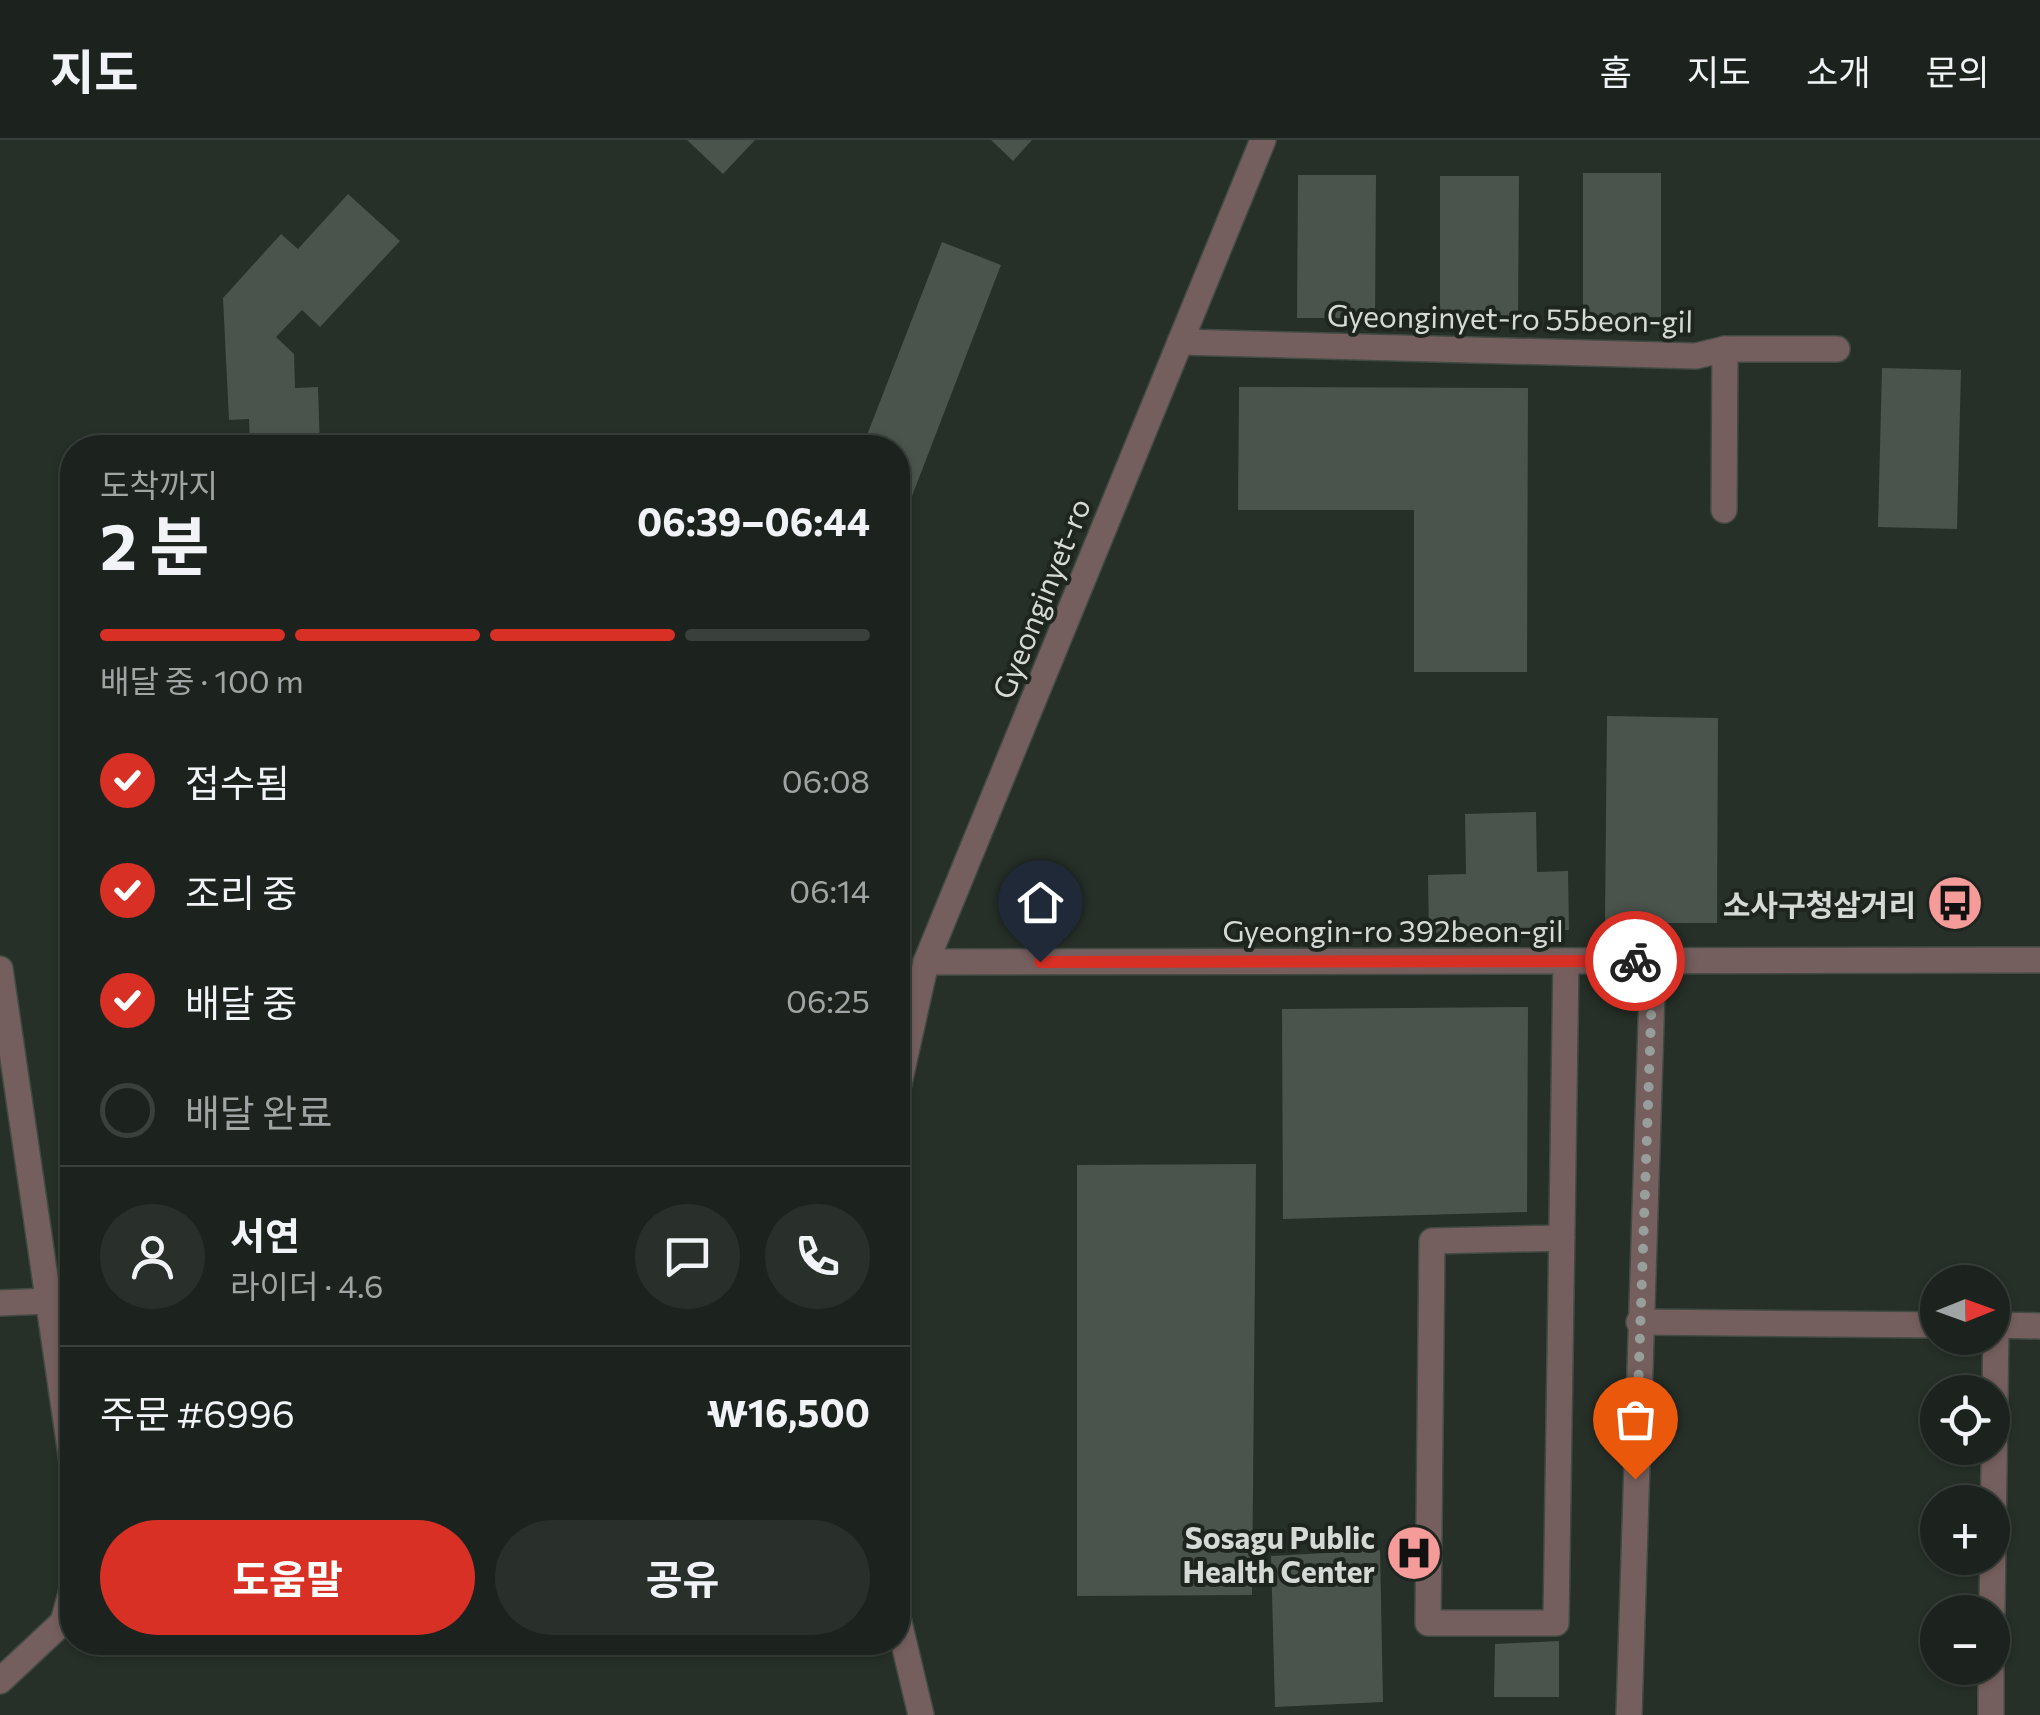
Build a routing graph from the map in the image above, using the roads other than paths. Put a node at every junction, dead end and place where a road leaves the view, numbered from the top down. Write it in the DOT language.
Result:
graph roads {
  1 [pos="1263,140"];
  2 [pos="1180,342"];
  3 [pos="1726,349"];
  4 [pos="1838,349"];
  5 [pos="1724,510"];
  6 [pos="2040,960"];
  7 [pos="1566,961"];
  8 [pos="1653,961"];
  9 [pos="926,962"];
  10 [pos="0,969"];
  11 [pos="910,1034"];
  12 [pos="1562,1238"];
  13 [pos="60,1300"];
  14 [pos="0,1302"];
  15 [pos="1639,1322"];
  16 [pos="1920,1325"];
  17 [pos="2010,1325"];
  18 [pos="2040,1326"];
  19 [pos="1994,1355"];
  20 [pos="1992,1595"];
  21 [pos="60,1626"];
  22 [pos="907,1655"];
  23 [pos="0,1681"];
  24 [pos="1992,1685"];
  25 [pos="921,1715"];
  26 [pos="1629,1715"];
  27 [pos="1991,1715"];
  1 -- 2 [label="street, Gyeonginyet-ro"];
  2 -- 3 [label="street, Gyeonginyet-ro 55beon-gil"];
  2 -- 9 [label="street, Gyeonginyet-ro"];
  3 -- 4 [label="street, Gyeonginyet-ro 55beon-gil"];
  3 -- 5 [label="street"];
  6 -- 8 [label="street, Gyeongin-ro 392beon-gil"];
  7 -- 8 [label="street, Gyeongin-ro 392beon-gil"];
  7 -- 9 [label="street, Gyeongin-ro 392beon-gil"];
  7 -- 12 [label="street"];
  8 -- 15 [label="street"];
  9 -- 11 [label="street, Gyeonginyet-ro"];
  10 -- 13 [label="street"];
  12 -- 12 [label="street"];
  13 -- 14 [label="street"];
  15 -- 16 [label="street"];
  15 -- 26 [label="street"];
  17 -- 18 [label="street"];
  19 -- 20 [label="street"];
  21 -- 23 [label="street"];
  22 -- 25 [label="street"];
  24 -- 27 [label="street"];
}
